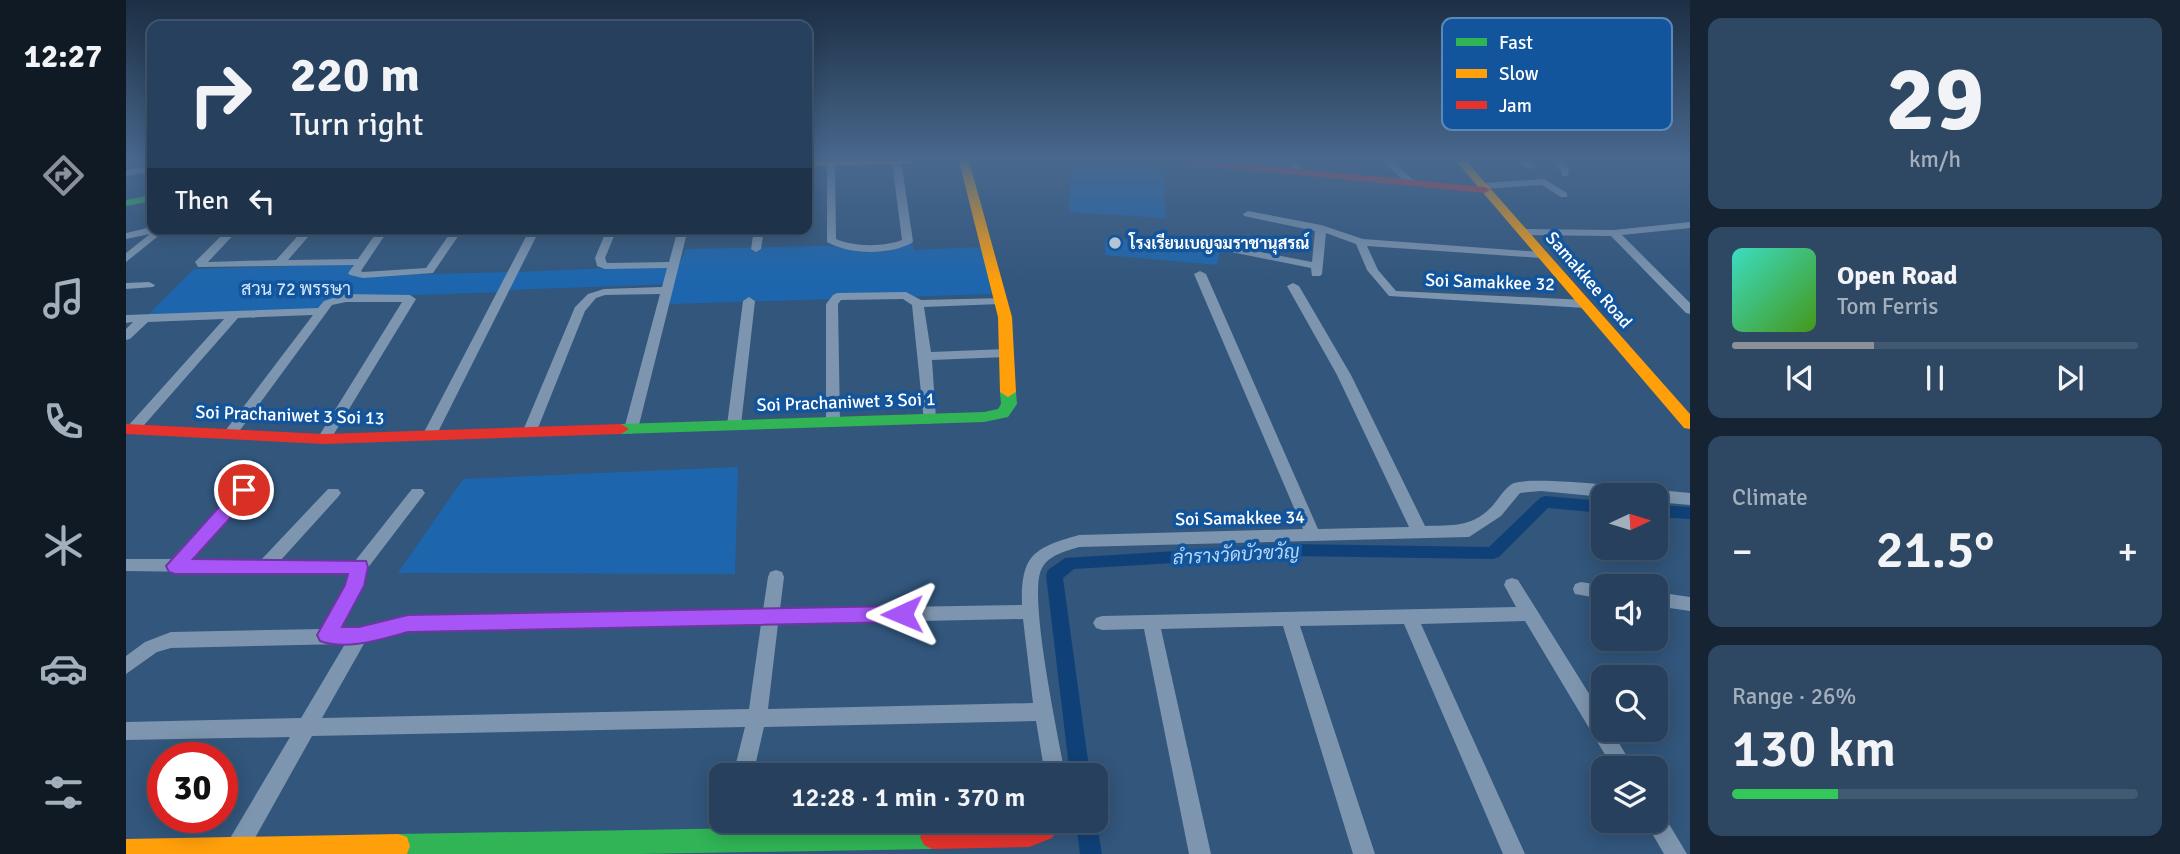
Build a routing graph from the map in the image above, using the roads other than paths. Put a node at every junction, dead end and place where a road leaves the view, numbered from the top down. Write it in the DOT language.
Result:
graph roads {
  1 [pos="831,201"];
  2 [pos="902,201"];
  3 [pos="975,201"];
  4 [pos="1495,201"];
  5 [pos="1248,214"];
  6 [pos="1690,225"];
  7 [pos="1676,226"];
  8 [pos="1321,228"];
  9 [pos="147,231"];
  10 [pos="1522,232"];
  11 [pos="1614,233"];
  12 [pos="155,235"];
  13 [pos="228,235"];
  14 [pos="305,235"];
  15 [pos="379,235"];
  16 [pos="454,235"];
  17 [pos="533,235"];
  18 [pos="610,235"];
  19 [pos="682,235"];
  20 [pos="758,235"];
  21 [pos="126,236"];
  22 [pos="1690,239"];
  23 [pos="1361,242"];
  24 [pos="756,249"];
  25 [pos="1235,250"];
  26 [pos="1541,255"];
  27 [pos="126,260"];
  28 [pos="359,262"];
  29 [pos="279,264"];
  30 [pos="1199,274"];
  31 [pos="671,278"];
  32 [pos="149,285"];
  33 [pos="126,286"];
  34 [pos="1293,286"];
  35 [pos="1000,300"];
  36 [pos="749,301"];
  37 [pos="918,304"];
  38 [pos="1585,304"];
  39 [pos="1690,310"];
  40 [pos="322,311"];
  41 [pos="235,314"];
  42 [pos="126,318"];
  43 [pos="145,318"];
  44 [pos="126,336"];
  45 [pos="1006,353"];
  46 [pos="925,356"];
  47 [pos="929,419"];
  48 [pos="832,422"];
  49 [pos="1690,424"];
  50 [pos="734,425"];
  51 [pos="130,429"];
  52 [pos="631,429"];
  53 [pos="529,433"];
  54 [pos="230,434"];
  55 [pos="429,436"];
  56 [pos="324,439"];
  57 [pos="244,490"];
  58 [pos="1591,490"];
  59 [pos="333,493"];
  60 [pos="416,493"];
  61 [pos="1668,497"];
  62 [pos="1690,499"];
  63 [pos="1420,533"];
  64 [pos="1313,535"];
  65 [pos="126,565"];
  66 [pos="175,566"];
  67 [pos="359,567"];
  68 [pos="264,568"];
  69 [pos="776,577"];
  70 [pos="1512,585"];
  71 [pos="1581,589"];
  72 [pos="1591,590"];
  73 [pos="1668,601"];
  74 [pos="1690,604"];
  75 [pos="1032,612"];
  76 [pos="1530,614"];
  77 [pos="773,616"];
  78 [pos="1409,616"];
  79 [pos="1289,619"];
  80 [pos="1151,622"];
  81 [pos="1102,623"];
  82 [pos="327,635"];
  83 [pos="359,635"];
  84 [pos="126,666"];
  85 [pos="1044,712"];
  86 [pos="757,717"];
  87 [pos="306,727"];
  88 [pos="126,731"];
  89 [pos="1616,756"];
  90 [pos="746,763"];
  91 [pos="1053,763"];
  92 [pos="730,833"];
  93 [pos="1037,833"];
  94 [pos="1663,833"];
  95 [pos="727,842"];
  96 [pos="236,849"];
  97 [pos="126,851"];
  98 [pos="1200,854"];
  99 [pos="1364,854"];
  100 [pos="1514,854"];
  101 [pos="1676,854"];
  1 -- 2 [label="street"];
  3 -- 35 [label="street, Soi Prachaniwet 3 Soi 1"];
  4 -- 10 [label="street, Samakkee Road"];
  5 -- 8 [label="street"];
  6 -- 7 [label="street"];
  7 -- 11 [label="street"];
  7 -- 22 [label="street"];
  8 -- 23 [label="street"];
  8 -- 25 [label="street"];
  9 -- 21 [label="street"];
  10 -- 11 [label="street"];
  10 -- 26 [label="street, Samakkee Road"];
  11 -- 39 [label="street"];
  12 -- 27 [label="street"];
  13 -- 29 [label="street"];
  14 -- 29 [label="street"];
  15 -- 28 [label="street"];
  16 -- 28 [label="street"];
  17 -- 55 [label="street"];
  18 -- 31 [label="street"];
  19 -- 31 [label="street"];
  20 -- 24 [label="street"];
  23 -- 26 [label="street"];
  23 -- 38 [label="street, Soi Samakkee 32"];
  26 -- 38 [label="street, Samakkee Road"];
  28 -- 29 [label="street"];
  30 -- 64 [label="street"];
  31 -- 52 [label="street"];
  31 -- 53 [label="street"];
  32 -- 33 [label="street"];
  34 -- 63 [label="street"];
  35 -- 37 [label="street"];
  35 -- 45 [label="street, Soi Prachaniwet 3 Soi 1"];
  36 -- 50 [label="street"];
  37 -- 46 [label="street"];
  37 -- 48 [label="street"];
  38 -- 49 [label="street, Samakkee Road"];
  40 -- 41 [label="street"];
  40 -- 54 [label="street"];
  40 -- 56 [label="street"];
  41 -- 43 [label="street"];
  41 -- 51 [label="street"];
  42 -- 43 [label="street"];
  43 -- 44 [label="street"];
  45 -- 46 [label="street"];
  45 -- 47 [label="street, Soi Prachaniwet 3 Soi 1"];
  46 -- 47 [label="street"];
  47 -- 48 [label="street, Soi Prachaniwet 3 Soi 1"];
  48 -- 50 [label="street, Soi Prachaniwet 3 Soi 1"];
  50 -- 52 [label="street, Soi Prachaniwet 3 Soi 1"];
  51 -- 54 [label="street, Soi Prachaniwet 3 Soi 13"];
  52 -- 53 [label="street, Soi Prachaniwet 3 Soi 1"];
  53 -- 55 [label="street, Soi Prachaniwet 3 Soi 1"];
  54 -- 56 [label="street, Soi Prachaniwet 3 Soi 13"];
  55 -- 56 [label="street, Soi Prachaniwet 3 Soi 13"];
  57 -- 66 [label="street"];
  58 -- 63 [label="street, Soi Samakkee 34"];
  59 -- 68 [label="street"];
  60 -- 67 [label="street"];
  61 -- 62 [label="street, Soi Samakkee 34"];
  63 -- 64 [label="street, Soi Samakkee 34"];
  64 -- 75 [label="street, Soi Samakkee 34"];
  65 -- 66 [label="street"];
  66 -- 68 [label="street"];
  67 -- 68 [label="street"];
  67 -- 82 [label="street"];
  69 -- 77 [label="street"];
  70 -- 76 [label="street"];
  71 -- 72 [label="street"];
  73 -- 74 [label="street"];
  75 -- 77 [label="street"];
  75 -- 85 [label="street, Soi Samakkee 34"];
  76 -- 78 [label="street"];
  76 -- 89 [label="street"];
  77 -- 83 [label="street"];
  77 -- 86 [label="street"];
  78 -- 79 [label="street"];
  78 -- 100 [label="street"];
  79 -- 80 [label="street"];
  79 -- 99 [label="street"];
  80 -- 81 [label="street"];
  80 -- 98 [label="street"];
  82 -- 83 [label="street"];
  82 -- 84 [label="street"];
  83 -- 87 [label="street"];
  85 -- 86 [label="street"];
  85 -- 91 [label="street, Soi Samakkee 34"];
  86 -- 87 [label="street"];
  86 -- 90 [label="street"];
  87 -- 88 [label="street"];
  87 -- 96 [label="street"];
  92 -- 95 [label="street"];
  93 -- 95 [label="street"];
  94 -- 101 [label="street"];
  95 -- 96 [label="street"];
  96 -- 97 [label="street"];
}
